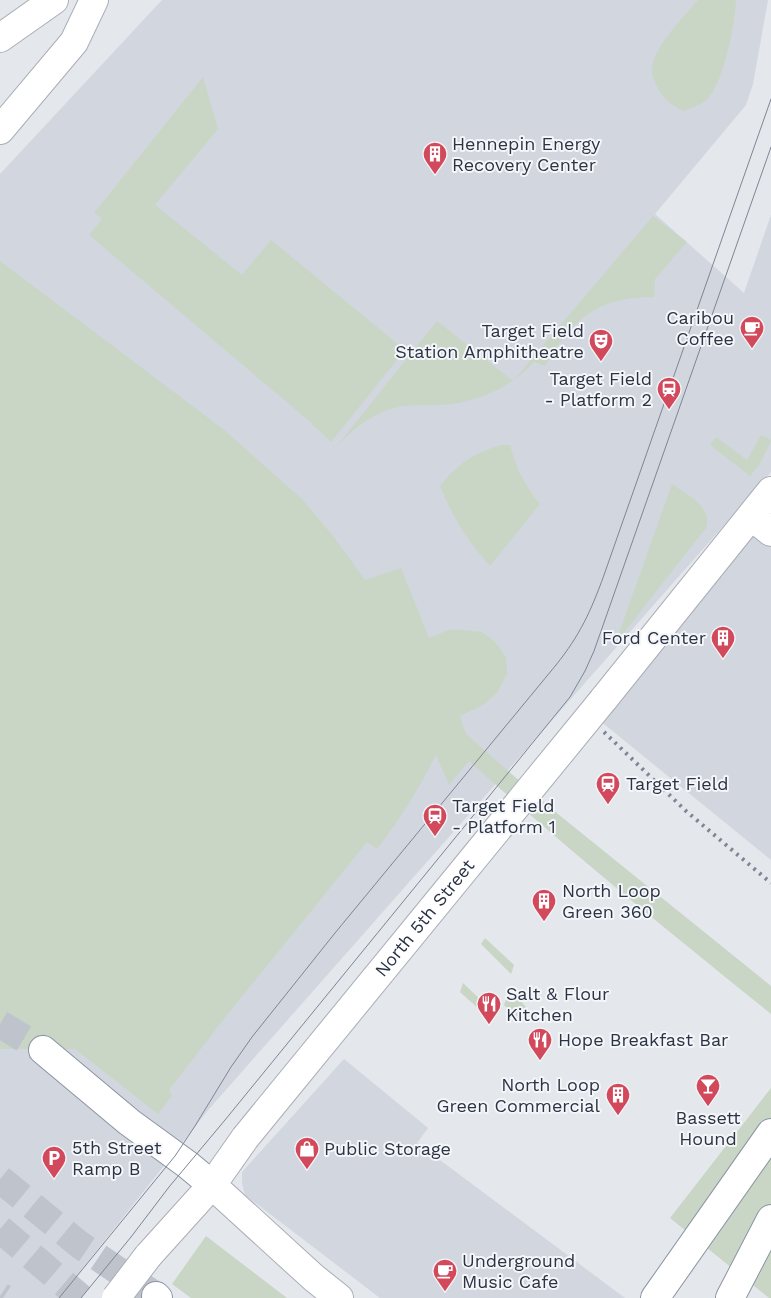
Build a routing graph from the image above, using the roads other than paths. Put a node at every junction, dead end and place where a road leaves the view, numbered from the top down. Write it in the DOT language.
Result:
graph roads {
  1 [pos="54,0"];
  2 [pos="94,0"];
  3 [pos="0,38"];
  4 [pos="0,130"];
  5 [pos="771,491"];
  6 [pos="761,524"];
  7 [pos="43,1050"];
  8 [pos="771,1133"];
  9 [pos="212,1185"];
  10 [pos="771,1219"];
  11 [pos="116,1298"];
  12 [pos="339,1298"];
  13 [pos="655,1298"];
  14 [pos="730,1298"];
  1 -- 3 [label="main road"];
  2 -- 4 [label="main road"];
  5 -- 6 [label="main road, North 5th Street"];
  6 -- 9 [label="main road, North 5th Street, bridge"];
  7 -- 9 [label="main road"];
  8 -- 13 [label="main road"];
  9 -- 11 [label="main road, North 5th Street, bridge"];
  9 -- 12 [label="main road"];
  10 -- 14 [label="main road"];
}
